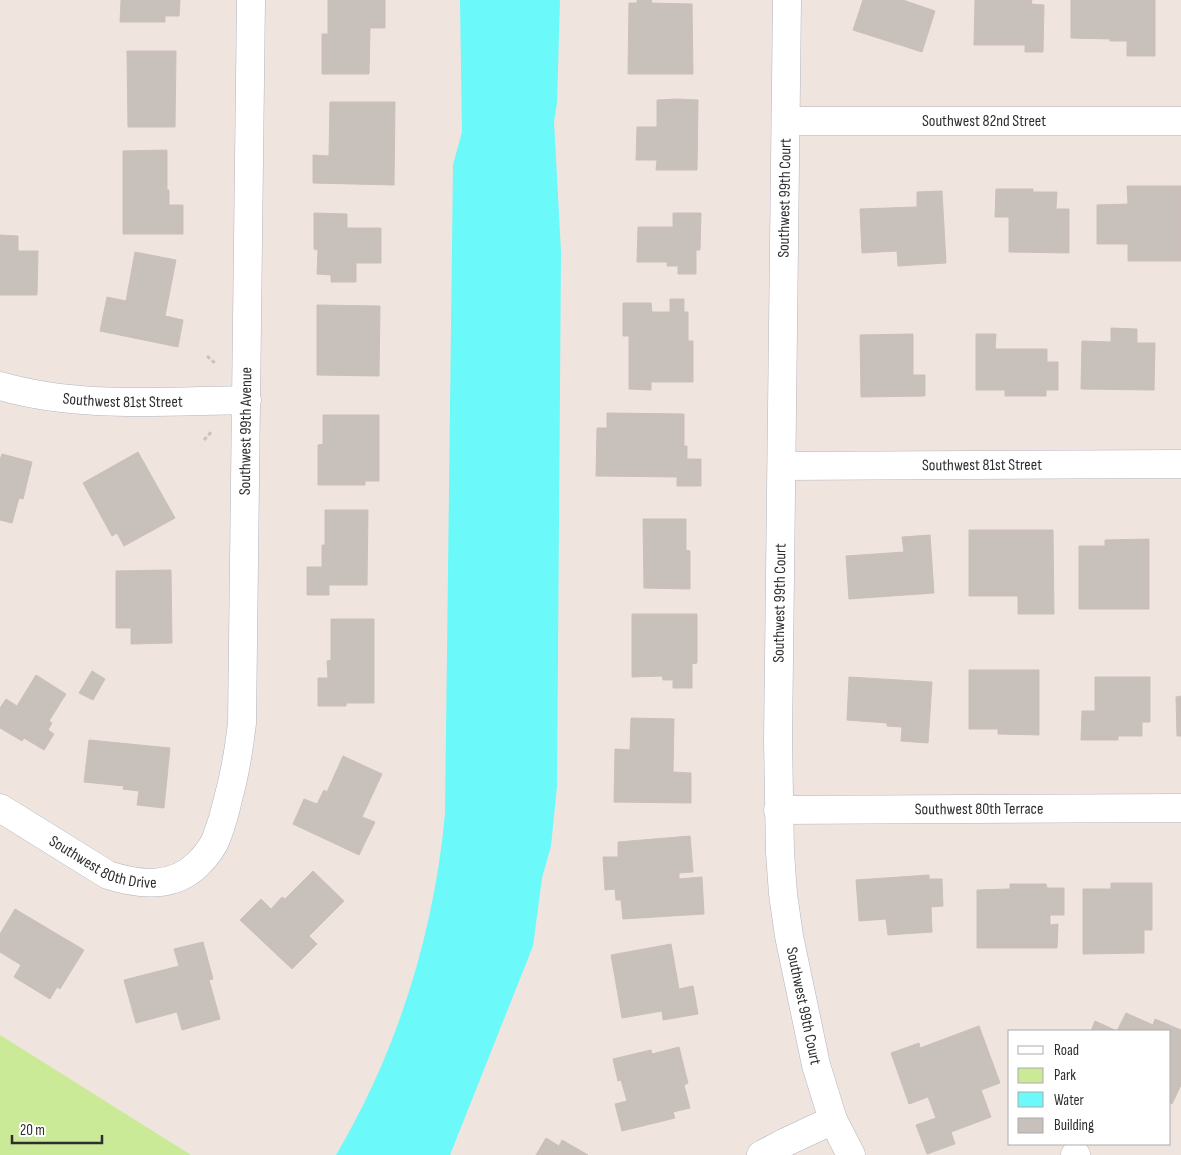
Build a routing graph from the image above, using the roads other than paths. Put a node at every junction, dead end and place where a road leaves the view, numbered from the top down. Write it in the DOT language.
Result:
graph roads {
  1 [pos="251,0"];
  2 [pos="787,0"];
  3 [pos="786,121"];
  4 [pos="1181,121"];
  5 [pos="0,386"];
  6 [pos="247,400"];
  7 [pos="1181,464"];
  8 [pos="782,466"];
  9 [pos="0,808"];
  10 [pos="1181,808"];
  11 [pos="778,810"];
  12 [pos="206,856"];
  13 [pos="833,1120"];
  14 [pos="762,1155"];
  15 [pos="851,1155"];
  1 -- 6 [label="street, Southwest 99th Avenue"];
  2 -- 3 [label="street, Southwest 99th Court"];
  3 -- 4 [label="street, Southwest 82nd Street"];
  3 -- 8 [label="street, Southwest 99th Court"];
  5 -- 6 [label="street, Southwest 81st Street"];
  6 -- 12 [label="street, Southwest 99th Avenue"];
  7 -- 8 [label="street, Southwest 81st Street"];
  8 -- 11 [label="street, Southwest 99th Court"];
  9 -- 12 [label="street, Southwest 80th Drive"];
  10 -- 11 [label="street, Southwest 80th Terrace"];
  11 -- 13 [label="street, Southwest 99th Court"];
  13 -- 14 [label="street"];
  13 -- 15 [label="street, Southwest 99th Court"];
}
